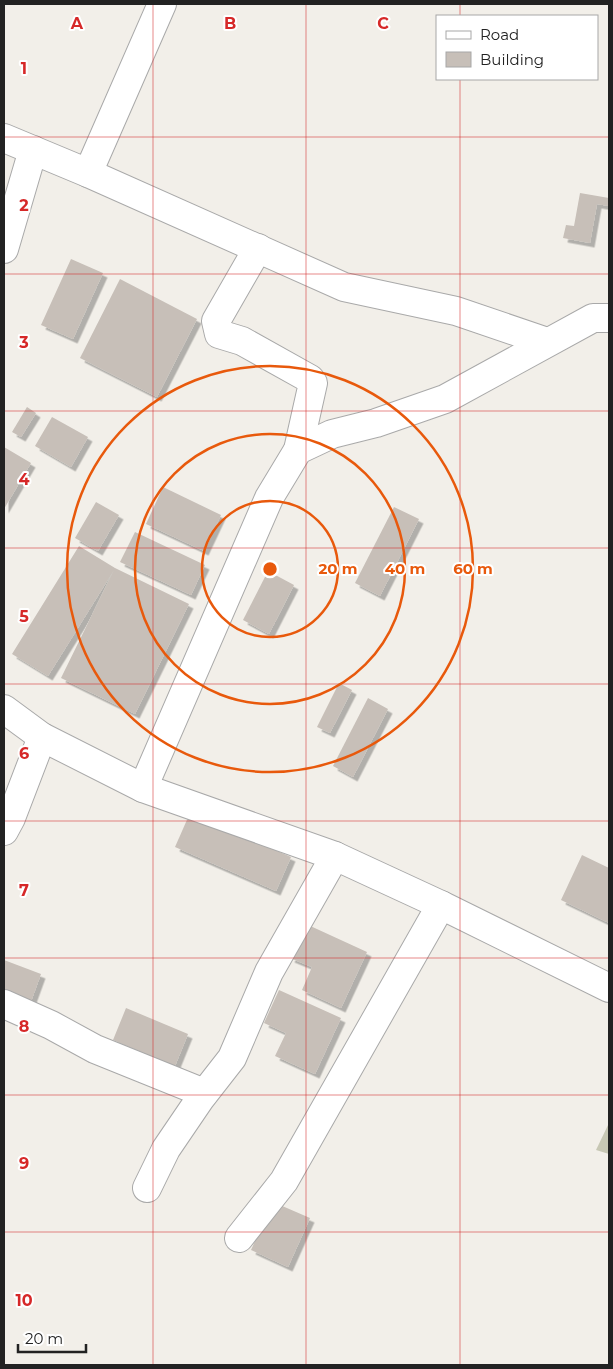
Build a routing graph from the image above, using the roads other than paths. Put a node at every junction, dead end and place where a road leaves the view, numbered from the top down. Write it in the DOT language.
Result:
graph roads {
  1 [pos="162,4"];
  2 [pos="4,138"];
  3 [pos="33,150"];
  4 [pos="88,173"];
  5 [pos="258,248"];
  6 [pos="4,249"];
  7 [pos="609,318"];
  8 [pos="547,342"];
  9 [pos="298,450"];
  10 [pos="4,709"];
  11 [pos="42,736"];
  12 [pos="142,788"];
  13 [pos="4,831"];
  14 [pos="335,856"];
  15 [pos="441,905"];
  16 [pos="609,988"];
  17 [pos="4,1004"];
  18 [pos="204,1093"];
  19 [pos="147,1188"];
  20 [pos="239,1238"];
  1 -- 4 [label="street"];
  2 -- 3 [label="street"];
  3 -- 4 [label="street"];
  3 -- 6 [label="street"];
  4 -- 5 [label="street"];
  5 -- 8 [label="street"];
  5 -- 9 [label="street"];
  7 -- 8 [label="street"];
  8 -- 9 [label="street"];
  9 -- 12 [label="street"];
  10 -- 11 [label="street"];
  11 -- 12 [label="street"];
  11 -- 13 [label="street"];
  12 -- 14 [label="street"];
  14 -- 15 [label="street"];
  14 -- 18 [label="street"];
  15 -- 16 [label="street"];
  15 -- 20 [label="street"];
  17 -- 18 [label="street"];
  18 -- 19 [label="street"];
}
